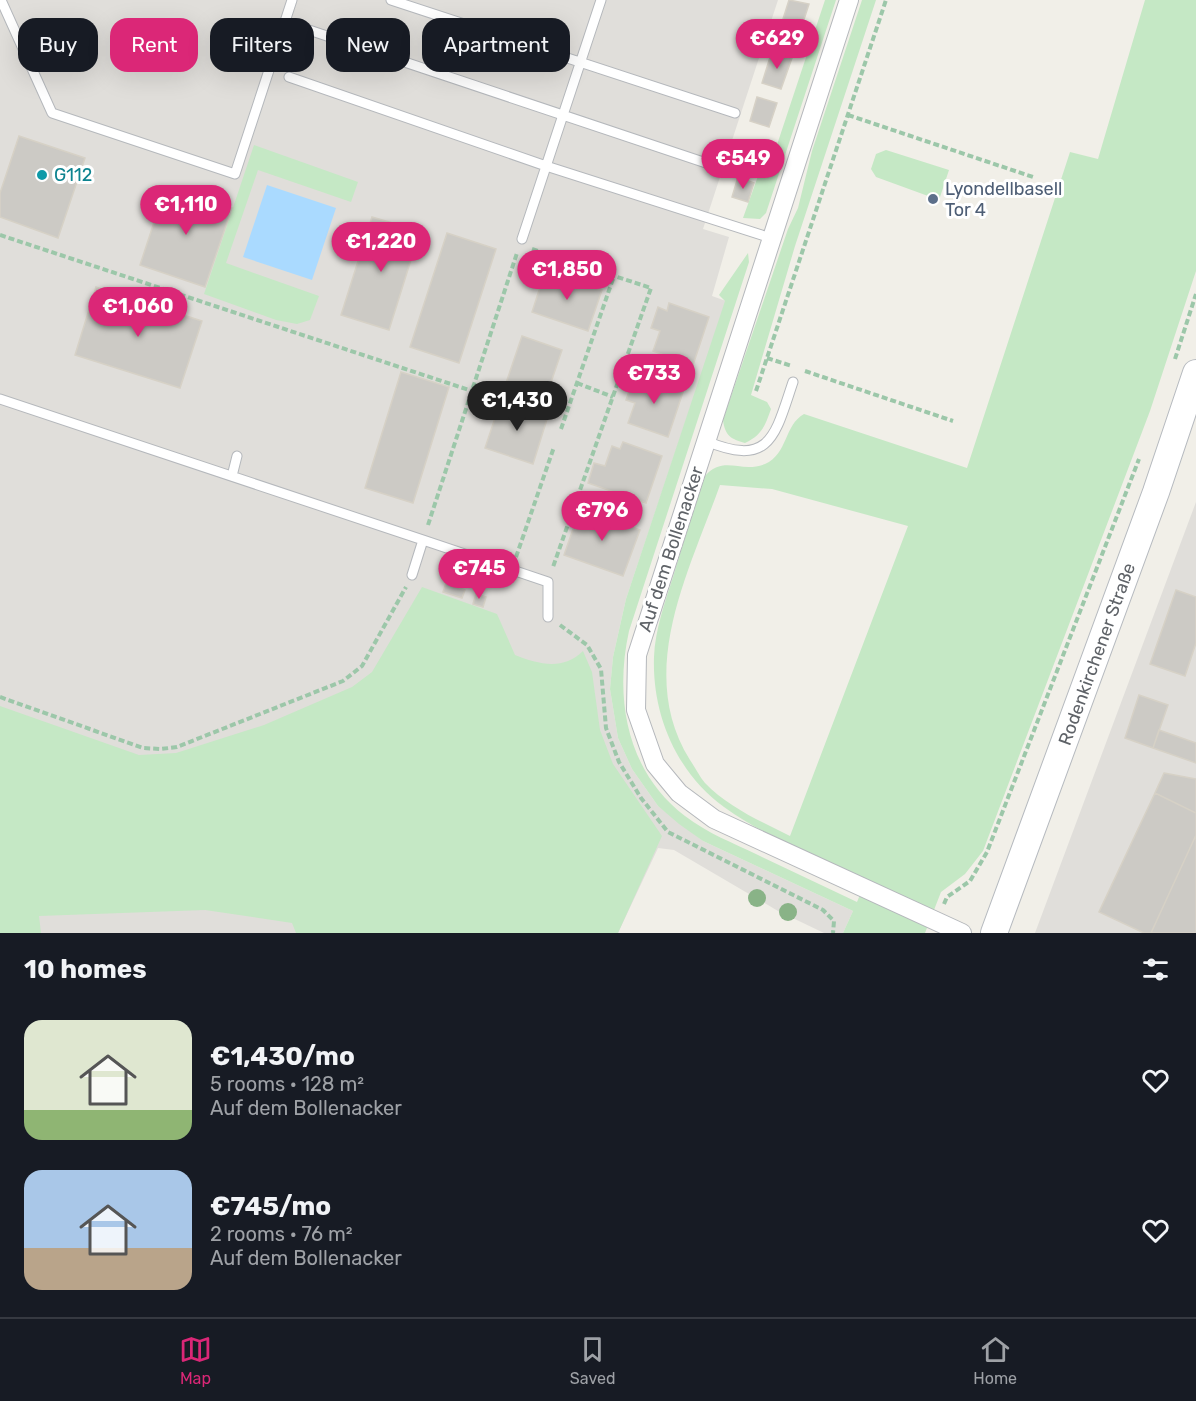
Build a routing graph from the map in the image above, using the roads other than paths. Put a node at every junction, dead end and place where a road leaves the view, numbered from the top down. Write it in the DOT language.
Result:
graph roads {
  1 [pos="1,0"];
  2 [pos="292,0"];
  3 [pos="391,0"];
  4 [pos="601,0"];
  5 [pos="849,0"];
  6 [pos="314,32"];
  7 [pos="580,62"];
  8 [pos="289,77"];
  9 [pos="735,113"];
  10 [pos="563,114"];
  11 [pos="546,166"];
  12 [pos="718,167"];
  13 [pos="771,238"];
  14 [pos="521,242"];
  15 [pos="1184,372"];
  16 [pos="793,382"];
  17 [pos="0,399"];
  18 [pos="706,441"];
  19 [pos="237,456"];
  20 [pos="232,476"];
  21 [pos="423,540"];
  22 [pos="412,574"];
  23 [pos="548,617"];
  24 [pos="1001,930"];
  25 [pos="962,933"];
  1 -- 2 [label="lane"];
  3 -- 7 [label="lane"];
  4 -- 7 [label="lane"];
  5 -- 13 [label="street, Auf dem Bollenacker"];
  6 -- 10 [label="lane"];
  7 -- 9 [label="lane"];
  7 -- 10 [label="lane"];
  8 -- 11 [label="lane"];
  10 -- 11 [label="lane"];
  10 -- 12 [label="lane"];
  11 -- 13 [label="lane"];
  11 -- 14 [label="lane"];
  13 -- 18 [label="street, Auf dem Bollenacker"];
  15 -- 24 [label="main road, Rodenkirchener Straße"];
  16 -- 18 [label="lane"];
  17 -- 20 [label="lane"];
  18 -- 25 [label="street, Auf dem Bollenacker"];
  19 -- 20 [label="lane"];
  20 -- 21 [label="lane"];
  21 -- 22 [label="lane"];
  21 -- 23 [label="lane"];
}
